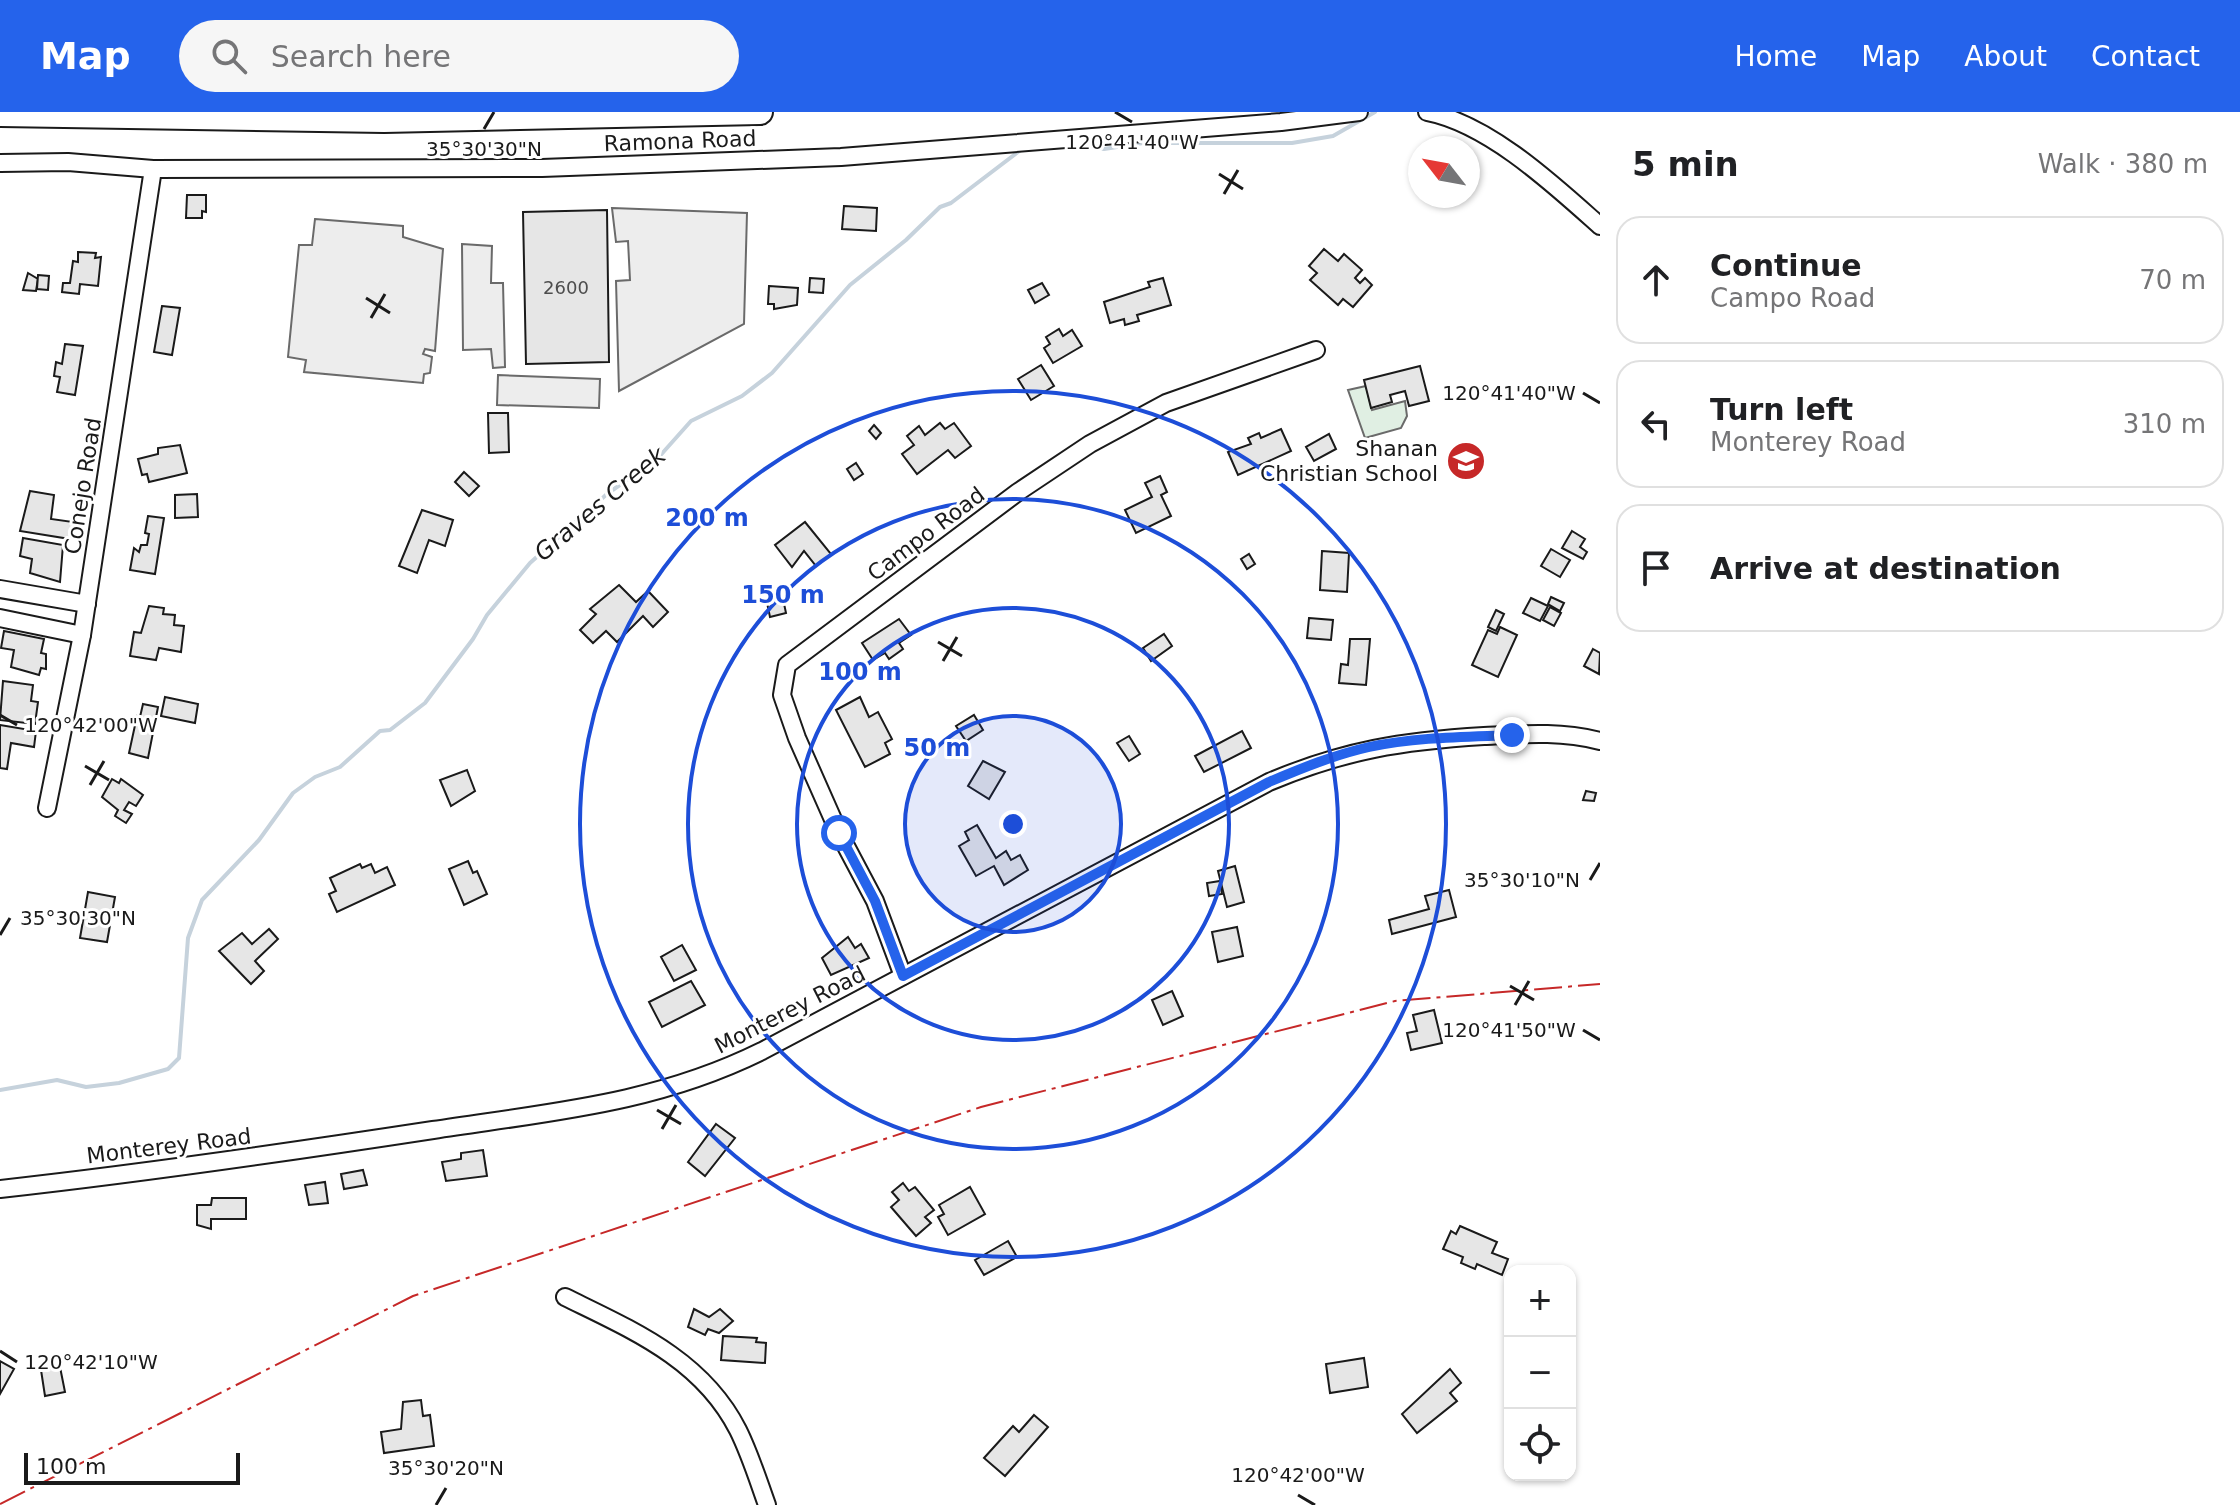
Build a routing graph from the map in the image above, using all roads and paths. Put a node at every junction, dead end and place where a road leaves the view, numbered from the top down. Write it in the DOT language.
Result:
graph roads {
  1 [pos="760,112"];
  2 [pos="1359,112"];
  3 [pos="1427,112"];
  4 [pos="0,114"];
  5 [pos="0,163"];
  6 [pos="153,169"];
  7 [pos="1600,226"];
  8 [pos="1316,350"];
  9 [pos="0,589"];
  10 [pos="87,604"];
  11 [pos="0,618"];
  12 [pos="82,635"];
  13 [pos="1600,741"];
  14 [pos="47,808"];
  15 [pos="903,976"];
  16 [pos="0,1189"];
  17 [pos="565,1297"];
  18 [pos="767,1505"];
  1 -- 4 [label="highway"];
  2 -- 6 [label="street, Ramona Road"];
  3 -- 7 [label="street"];
  5 -- 6 [label="street, Ramona Road"];
  6 -- 10 [label="street, Conejo Road"];
  8 -- 15 [label="street, Campo Road"];
  9 -- 10 [label="street"];
  10 -- 12 [label="street, Conejo Road"];
  11 -- 12 [label="street"];
  12 -- 14 [label="street, Conejo Road"];
  13 -- 15 [label="street, Monterey Road"];
  15 -- 16 [label="street, Monterey Road"];
  17 -- 18 [label="street"];
}
